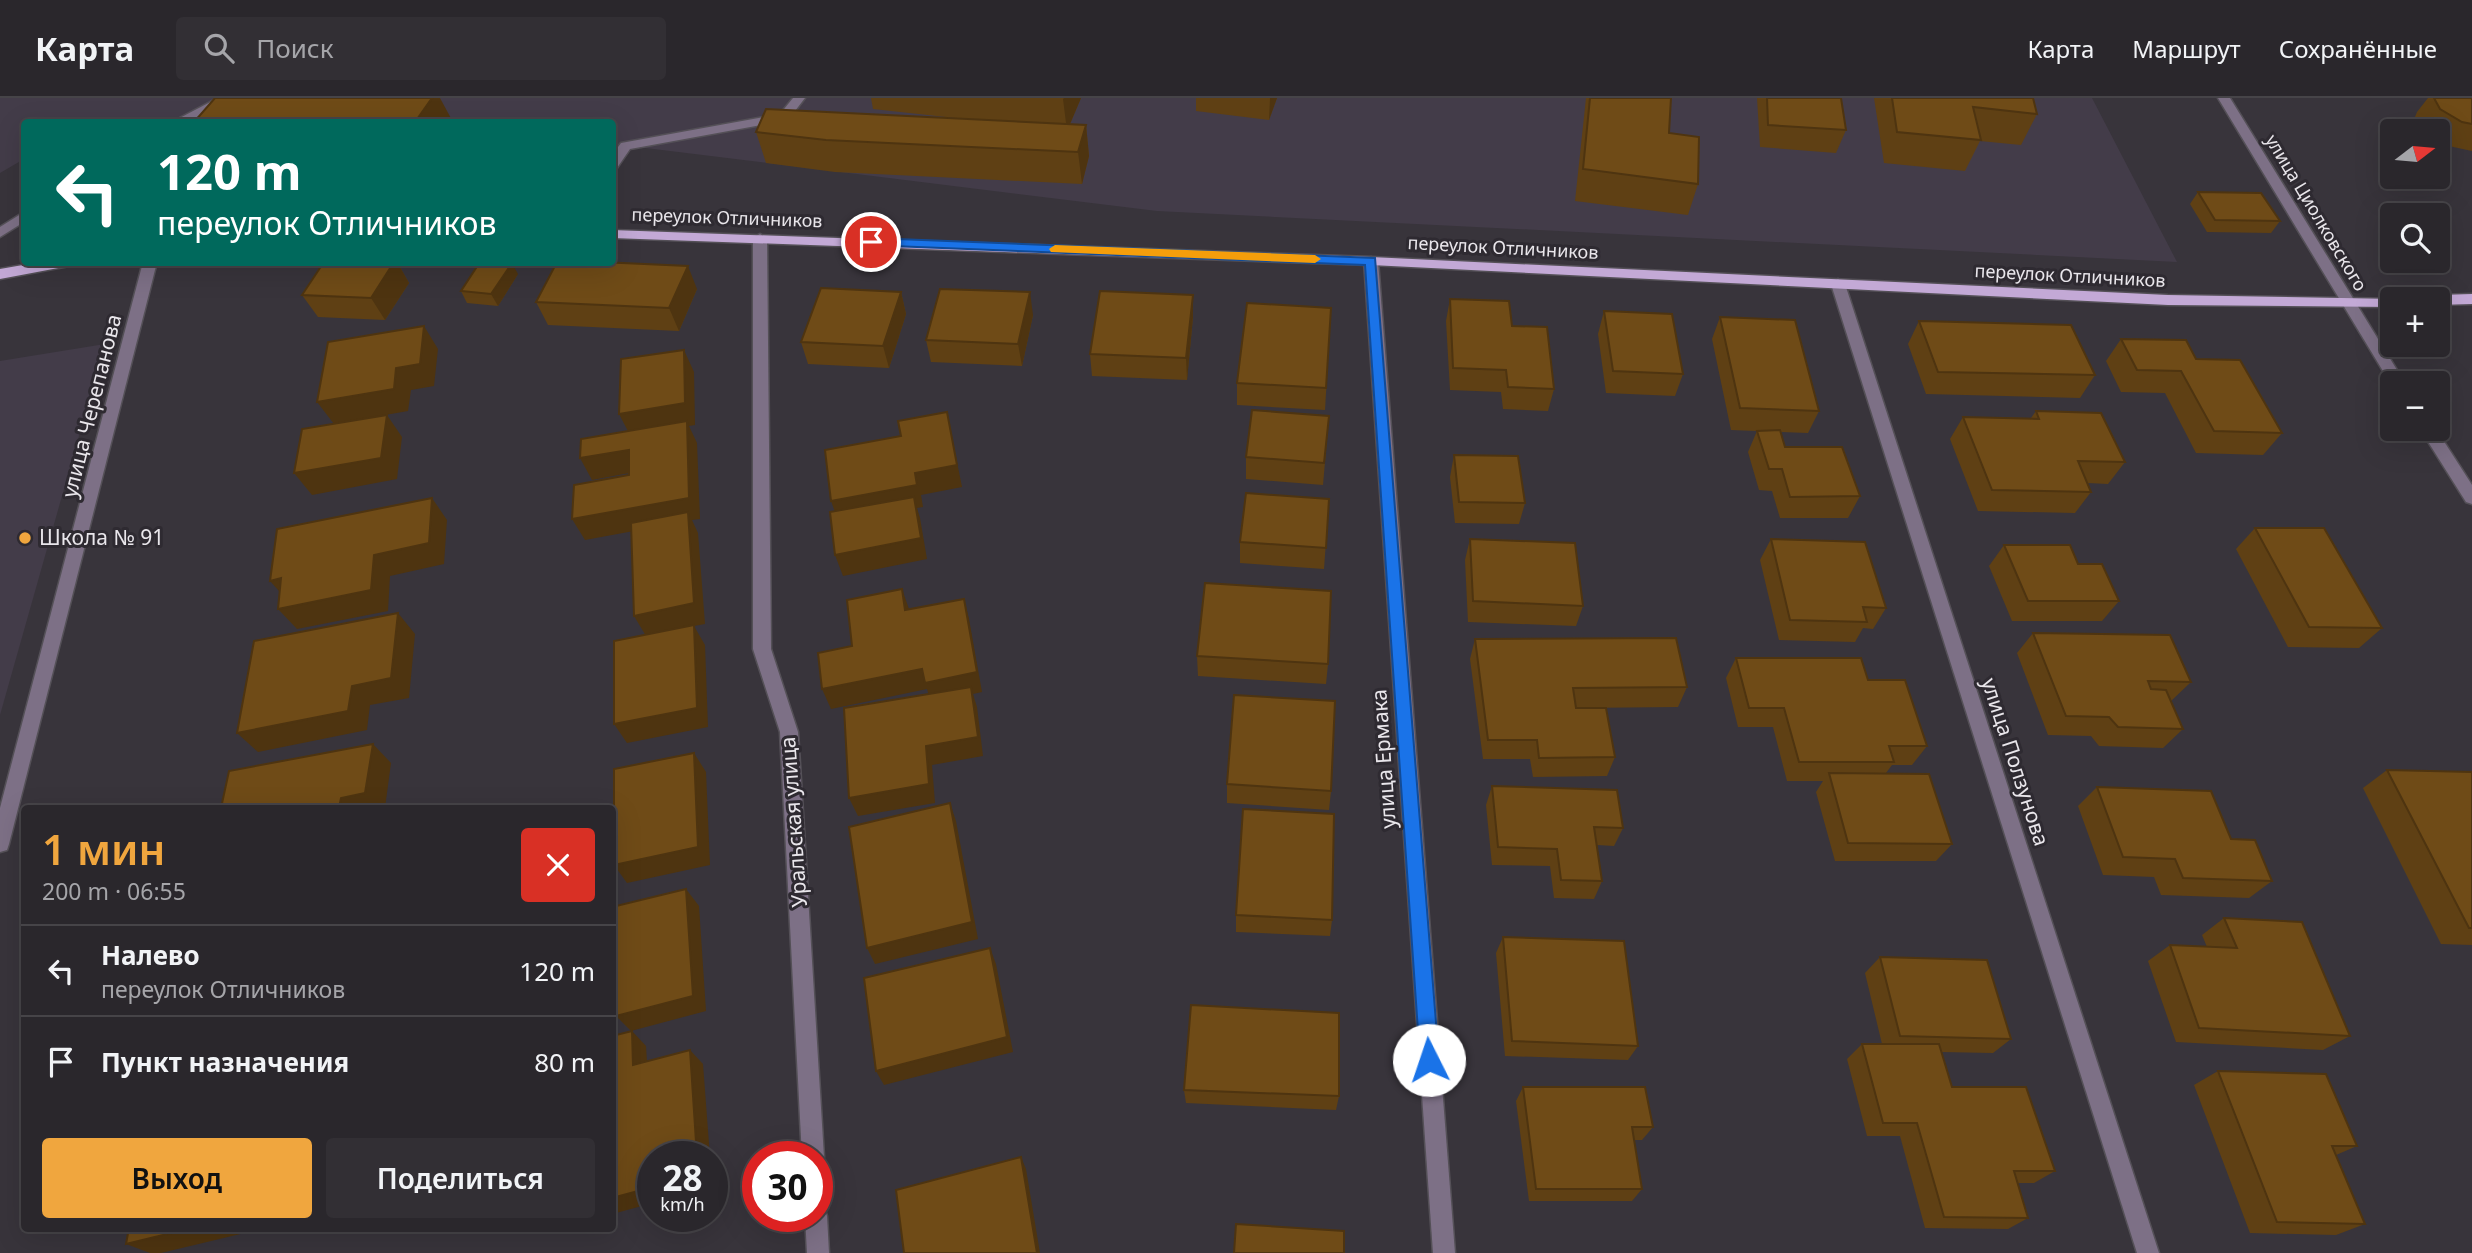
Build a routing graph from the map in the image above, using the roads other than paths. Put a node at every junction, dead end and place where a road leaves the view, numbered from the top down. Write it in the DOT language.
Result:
graph roads {
  1 [pos="228,98"];
  2 [pos="799,98"];
  3 [pos="2224,98"];
  4 [pos="184,119"];
  5 [pos="616,160"];
  6 [pos="21,218"];
  7 [pos="0,233"];
  8 [pos="616,234"];
  9 [pos="760,238"];
  10 [pos="1371,261"];
  11 [pos="46,266"];
  12 [pos="149,266"];
  13 [pos="0,274"];
  14 [pos="1838,284"];
  15 [pos="2472,299"];
  16 [pos="2450,300"];
  17 [pos="2380,302"];
  18 [pos="2347,303"];
  19 [pos="2391,371"];
  20 [pos="2436,441"];
  21 [pos="2472,498"];
  22 [pos="0,844"];
  23 [pos="812,1141"];
  24 [pos="817,1232"];
  25 [pos="818,1253"];
  26 [pos="1444,1253"];
  27 [pos="2148,1253"];
  1 -- 4 [label="street"];
  2 -- 5 [label="street"];
  3 -- 18 [label="street, улица Циолковского"];
  6 -- 7 [label="street"];
  8 -- 9 [label="main road, переулок Отличников"];
  9 -- 10 [label="main road, переулок Отличников"];
  9 -- 23 [label="street, Уральская улица"];
  10 -- 14 [label="main road, переулок Отличников"];
  10 -- 26 [label="street, улица Ермака"];
  11 -- 13 [label="main road"];
  12 -- 22 [label="street, улица Черепанова"];
  14 -- 18 [label="main road, переулок Отличников"];
  14 -- 27 [label="street, улица Ползунова"];
  15 -- 16 [label="main road"];
  17 -- 18 [label="main road, переулок Отличников"];
  18 -- 19 [label="street, улица Циолковского"];
  20 -- 21 [label="street"];
  24 -- 25 [label="street"];
}
